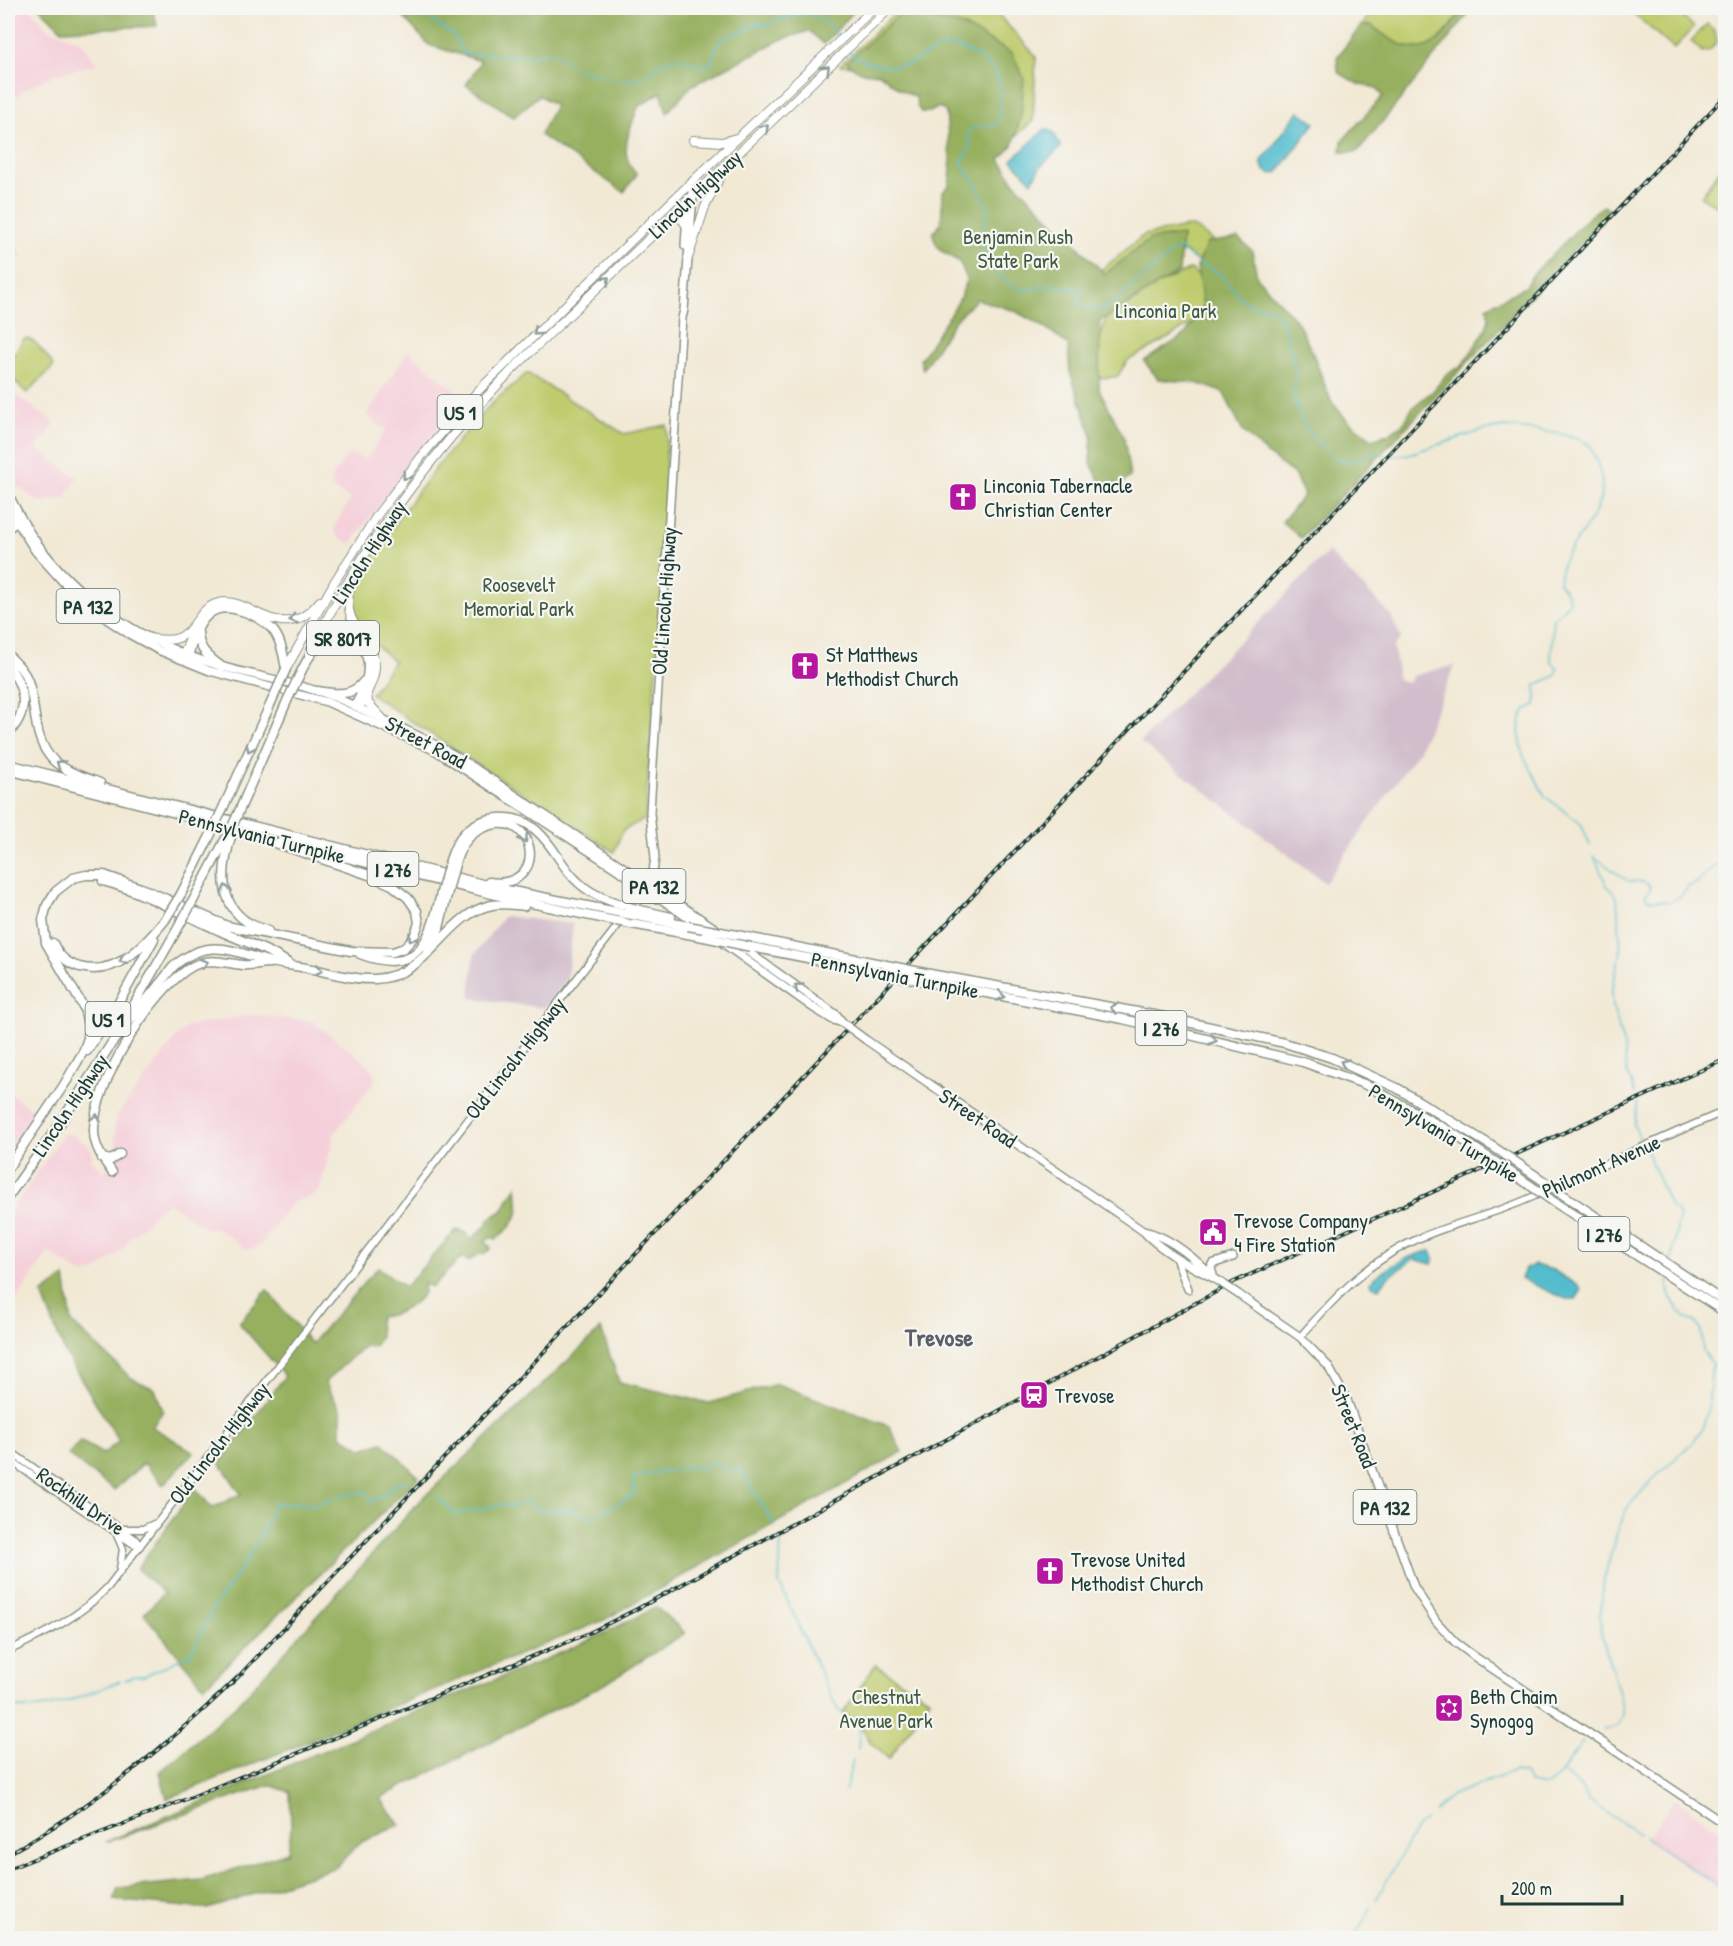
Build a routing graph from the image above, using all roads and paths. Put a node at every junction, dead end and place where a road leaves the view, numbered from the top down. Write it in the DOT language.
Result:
graph roads {
  1 [pos="874,8"];
  2 [pos="890,8"];
  3 [pos="740,135"];
  4 [pos="693,140"];
  5 [pos="727,165"];
  6 [pos="690,183"];
  7 [pos="691,198"];
  8 [pos="670,218"];
  9 [pos="686,225"];
  10 [pos="688,258"];
  11 [pos="682,318"];
  12 [pos="8,493"];
  13 [pos="8,508"];
  14 [pos="14,520"];
  15 [pos="8,528"];
  16 [pos="354,573"];
  17 [pos="335,581"];
  18 [pos="197,626"];
  19 [pos="148,638"];
  20 [pos="8,655"];
  21 [pos="185,657"];
  22 [pos="305,662"];
  23 [pos="8,665"];
  24 [pos="222,667"];
  25 [pos="286,669"];
  26 [pos="368,672"];
  27 [pos="318,691"];
  28 [pos="368,691"];
  29 [pos="356,709"];
  30 [pos="382,718"];
  31 [pos="8,734"];
  32 [pos="8,764"];
  33 [pos="8,770"];
  34 [pos="132,795"];
  35 [pos="229,829"];
  36 [pos="655,859"];
  37 [pos="449,870"];
  38 [pos="631,871"];
  39 [pos="646,885"];
  40 [pos="445,890"];
  41 [pos="666,902"];
  42 [pos="560,910"];
  43 [pos="627,913"];
  44 [pos="165,920"];
  45 [pos="707,933"];
  46 [pos="283,937"];
  47 [pos="351,951"];
  48 [pos="422,960"];
  49 [pos="273,962"];
  50 [pos="292,965"];
  51 [pos="843,1023"];
  52 [pos="111,1044"];
  53 [pos="65,1083"];
  54 [pos="1725,1111"];
  55 [pos="120,1154"];
  56 [pos="102,1158"];
  57 [pos="8,1168"];
  58 [pos="112,1172"];
  59 [pos="8,1197"];
  60 [pos="1143,1231"];
  61 [pos="1172,1254"];
  62 [pos="1233,1257"];
  63 [pos="1656,1261"];
  64 [pos="1217,1280"];
  65 [pos="1686,1282"];
  66 [pos="1188,1289"];
  67 [pos="1725,1303"];
  68 [pos="1725,1313"];
  69 [pos="1300,1337"];
  70 [pos="8,1450"];
  71 [pos="8,1459"];
  72 [pos="159,1521"];
  73 [pos="116,1529"];
  74 [pos="140,1546"];
  75 [pos="119,1572"];
  76 [pos="8,1651"];
  77 [pos="1725,1825"];
  1 -- 3 [label="highway, Lincoln Highway / US 1"];
  5 -- 2 [label="highway, Lincoln Highway / US 1, one-way"];
  3 -- 4 [label="highway"];
  3 -- 6 [label="highway, Lincoln Highway / US 1"];
  5 -- 7 [label="highway, Lincoln Highway / US 1"];
  5 -- 10 [label="highway"];
  6 -- 7 [label="main road, Old Lincoln Highway"];
  6 -- 17 [label="highway, Lincoln Highway / US 1, one-way"];
  7 -- 8 [label="highway, Lincoln Highway / US 1"];
  7 -- 9 [label="main road, Old Lincoln Highway"];
  7 -- 10 [label="main road, Old Lincoln Highway"];
  8 -- 9 [label="highway"];
  16 -- 8 [label="highway, Lincoln Highway / US 1, one-way"];
  9 -- 11 [label="main road, Old Lincoln Highway"];
  10 -- 11 [label="main road, Old Lincoln Highway"];
  11 -- 36 [label="main road, Old Lincoln Highway"];
  12 -- 14 [label="main road, Street Road / PA 132"];
  13 -- 14 [label="main road, Street Road / PA 132"];
  14 -- 15 [label="highway"];
  14 -- 19 [label="main road, Street Road / PA 132"];
  14 -- 21 [label="main road, Street Road / PA 132"];
  16 -- 22 [label="highway, Lincoln Highway / US 1"];
  16 -- 28 [label="highway"];
  17 -- 18 [label="highway, one-way"];
  17 -- 25 [label="highway, Lincoln Highway / US 1"];
  18 -- 19 [label="highway"];
  18 -- 21 [label="highway"];
  18 -- 24 [label="highway"];
  18 -- 25 [label="highway"];
  19 -- 21 [label="main road, Street Road / PA 132"];
  34 -- 20 [label="highway, one-way"];
  21 -- 24 [label="main road, Street Road / PA 132"];
  21 -- 29 [label="main road, Street Road / PA 132"];
  22 -- 26 [label="highway, SR 8017"];
  22 -- 35 [label="highway, Lincoln Highway / US 1, bridge"];
  23 -- 31 [label="highway"];
  24 -- 27 [label="main road, Street Road / PA 132"];
  25 -- 44 [label="highway, Lincoln Highway / US 1, one-way, bridge"];
  26 -- 27 [label="highway, SR 8017"];
  26 -- 29 [label="highway"];
  27 -- 29 [label="main road, Street Road / PA 132"];
  28 -- 29 [label="highway"];
  28 -- 30 [label="highway"];
  29 -- 30 [label="main road, Street Road / PA 132"];
  29 -- 39 [label="main road, Street Road / PA 132"];
  30 -- 38 [label="main road, Street Road / PA 132"];
  32 -- 34 [label="highway, Pennsylvania Turnpike / I 276"];
  33 -- 35 [label="highway, Pennsylvania Turnpike / I 276"];
  34 -- 37 [label="highway, Pennsylvania Turnpike / I 276"];
  35 -- 42 [label="highway, Pennsylvania Turnpike / I 276"];
  46 -- 35 [label="highway, one-way"];
  35 -- 47 [label="highway, one-way"];
  35 -- 52 [label="highway, Lincoln Highway / US 1, bridge"];
  36 -- 38 [label="main road"];
  36 -- 39 [label="main road, Old Lincoln Highway"];
  37 -- 37 [label="highway, one-way"];
  37 -- 40 [label="highway, bridge"];
  37 -- 43 [label="highway, Pennsylvania Turnpike / I 276"];
  37 -- 43 [label="highway"];
  38 -- 39 [label="main road, Street Road / PA 132"];
  39 -- 41 [label="main road, Street Road / PA 132"];
  39 -- 43 [label="main road, Old Lincoln Highway"];
  51 -- 39 [label="main road, Street Road / PA 132, one-way"];
  40 -- 47 [label="highway"];
  40 -- 48 [label="highway"];
  41 -- 43 [label="main road"];
  41 -- 51 [label="main road, Street Road / PA 132"];
  42 -- 43 [label="highway, Pennsylvania Turnpike / I 276"];
  42 -- 48 [label="highway"];
  43 -- 45 [label="highway, Pennsylvania Turnpike / I 276"];
  43 -- 45 [label="highway, bridge"];
  43 -- 72 [label="main road, Old Lincoln Highway"];
  44 -- 50 [label="highway, one-way"];
  44 -- 53 [label="highway, Lincoln Highway / US 1"];
  45 -- 63 [label="highway, Pennsylvania Turnpike / I 276, one-way, bridge"];
  63 -- 45 [label="highway, Pennsylvania Turnpike / I 276, one-way, bridge"];
  46 -- 47 [label="highway"];
  46 -- 53 [label="highway"];
  50 -- 48 [label="highway, one-way"];
  49 -- 50 [label="highway"];
  49 -- 52 [label="highway"];
  56 -- 49 [label="highway, one-way"];
  51 -- 60 [label="main road, Street Road / PA 132, bridge"];
  52 -- 59 [label="highway, Lincoln Highway / US 1"];
  53 -- 57 [label="highway, Lincoln Highway / US 1"];
  54 -- 69 [label="main road, Philmont Avenue"];
  55 -- 56 [label="highway"];
  56 -- 58 [label="highway"];
  60 -- 61 [label="main road, Street Road / PA 132"];
  60 -- 64 [label="main road, Street Road / PA 132"];
  61 -- 64 [label="main road, Street Road / PA 132"];
  61 -- 66 [label="main road"];
  62 -- 64 [label="main road"];
  63 -- 65 [label="highway, Pennsylvania Turnpike / I 276"];
  64 -- 69 [label="main road, Street Road / PA 132, bridge"];
  65 -- 67 [label="highway, Pennsylvania Turnpike / I 276"];
  65 -- 68 [label="highway, Pennsylvania Turnpike / I 276"];
  69 -- 77 [label="main road, Street Road / PA 132"];
  70 -- 73 [label="main road, Rockhill Drive"];
  71 -- 73 [label="main road, Rockhill Drive"];
  72 -- 73 [label="main road"];
  72 -- 74 [label="main road, Old Lincoln Highway"];
  73 -- 74 [label="main road, Rockhill Drive"];
  73 -- 75 [label="main road"];
  74 -- 75 [label="main road, Old Lincoln Highway"];
  75 -- 76 [label="main road, Old Lincoln Highway"];
}
